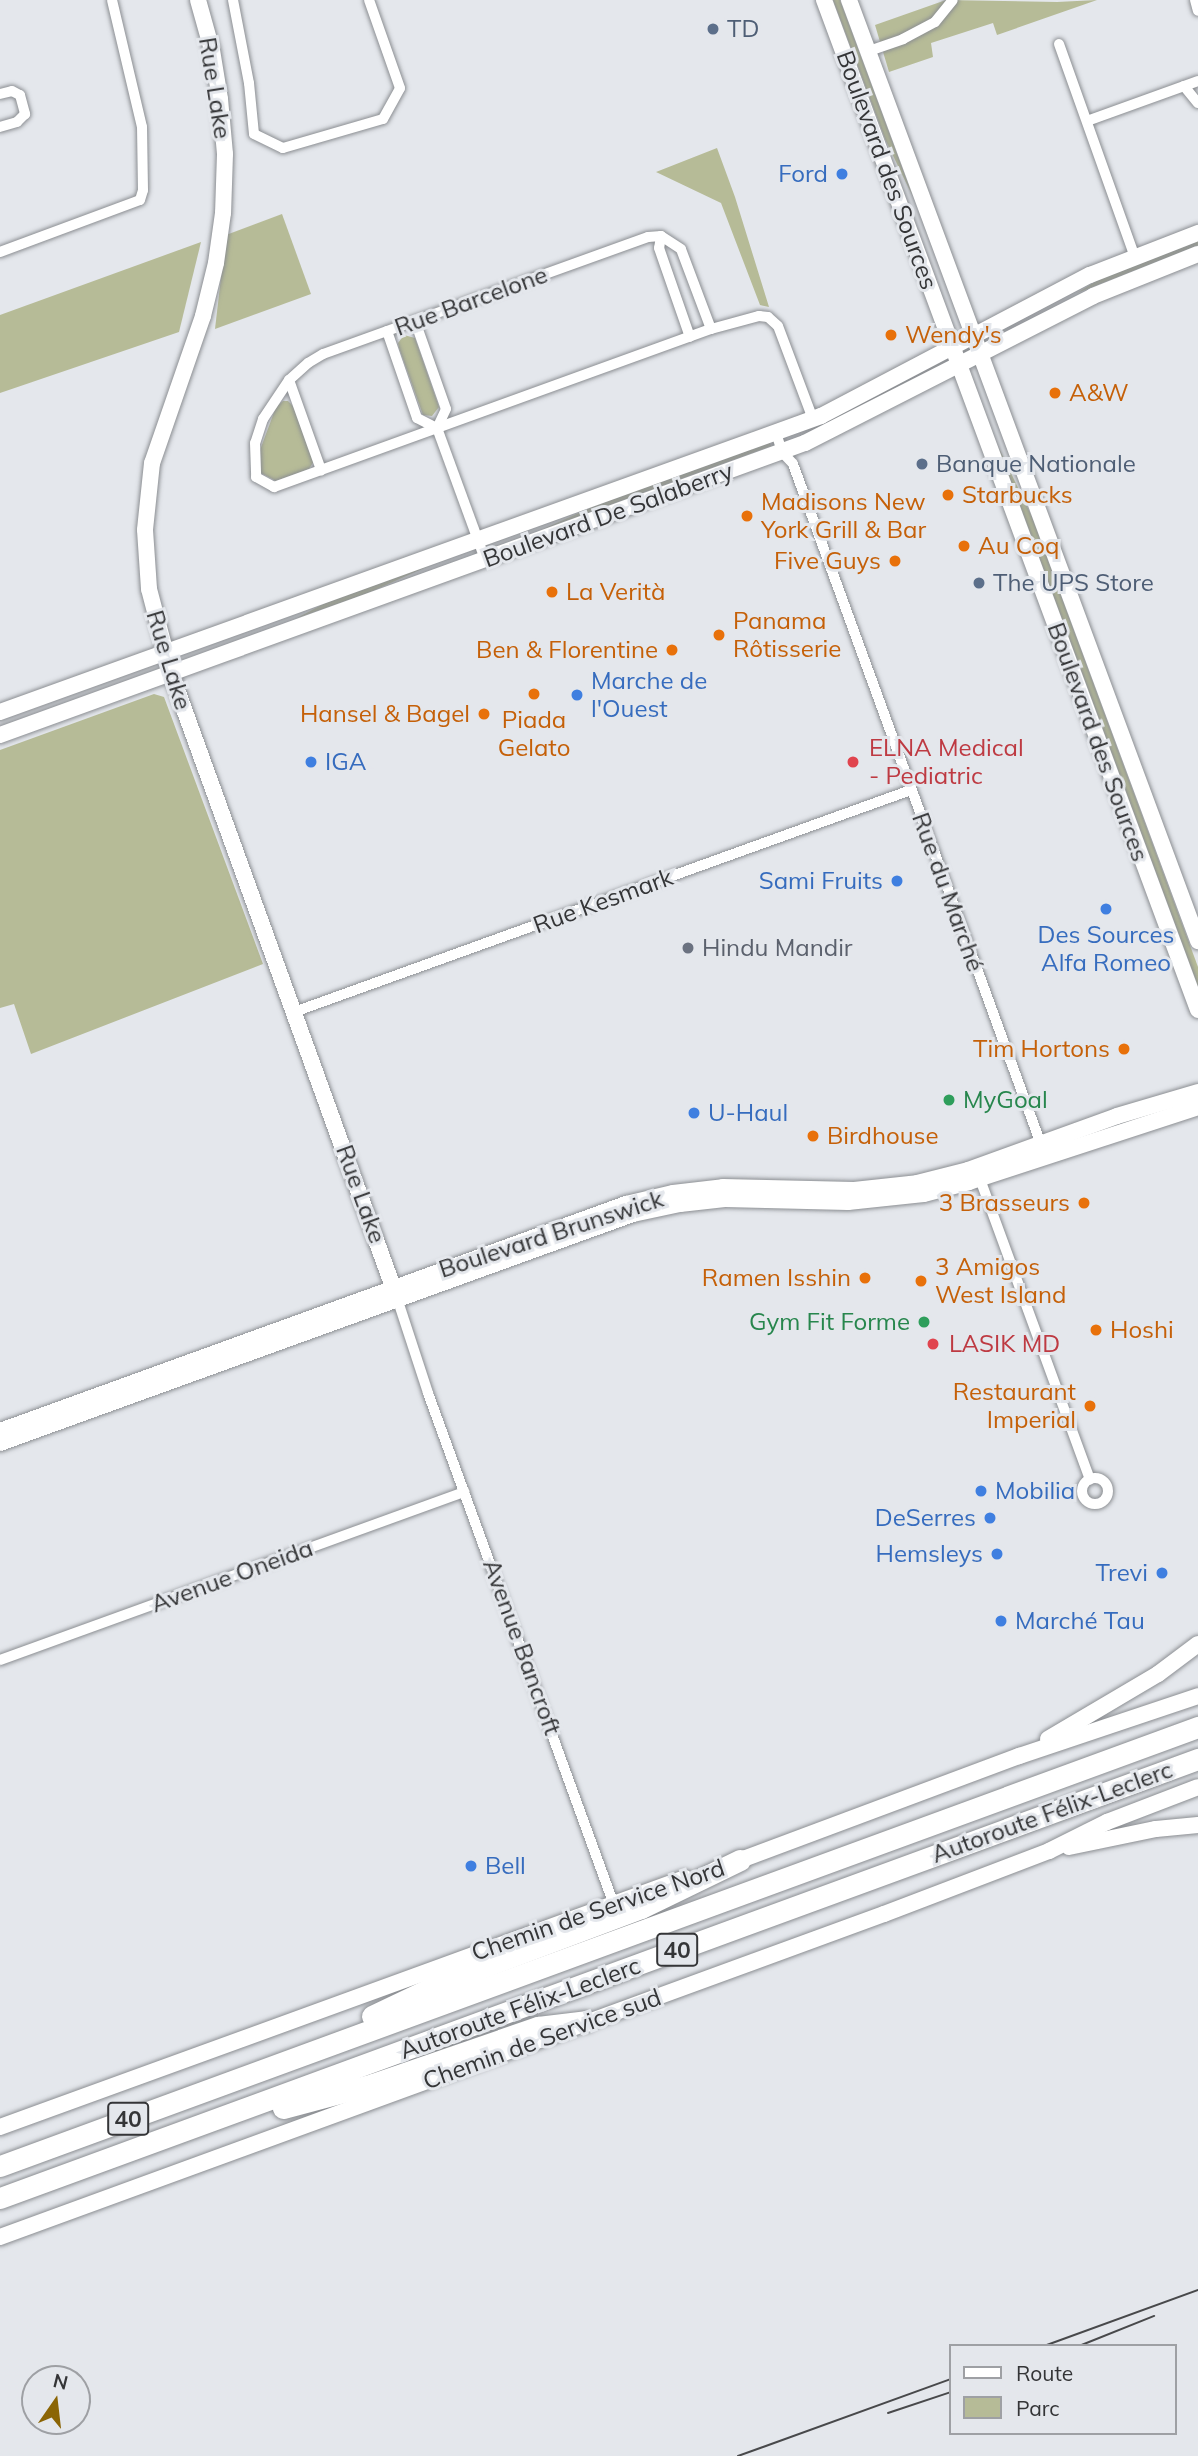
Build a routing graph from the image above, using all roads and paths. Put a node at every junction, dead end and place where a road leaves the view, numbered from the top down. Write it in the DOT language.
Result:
graph roads {
  1 [pos="112,0"];
  2 [pos="198,0"];
  3 [pos="233,0"];
  4 [pos="369,0"];
  5 [pos="824,0"];
  6 [pos="849,0"];
  7 [pos="953,0"];
  8 [pos="1195,0"];
  9 [pos="1198,11"];
  10 [pos="1059,44"];
  11 [pos="869,51"];
  12 [pos="1198,80"];
  13 [pos="1184,86"];
  14 [pos="0,94"];
  15 [pos="1198,103"];
  16 [pos="1087,121"];
  17 [pos="0,127"];
  18 [pos="1198,233"];
  19 [pos="661,236"];
  20 [pos="0,252"];
  21 [pos="1198,254"];
  22 [pos="1135,257"];
  23 [pos="1066,289"];
  24 [pos="1074,305"];
  25 [pos="415,321"];
  26 [pos="711,328"];
  27 [pos="387,331"];
  28 [pos="690,337"];
  29 [pos="975,337"];
  30 [pos="953,347"];
  31 [pos="980,354"];
  32 [pos="959,364"];
  33 [pos="289,380"];
  34 [pos="813,419"];
  35 [pos="437,428"];
  36 [pos="776,433"];
  37 [pos="782,452"];
  38 [pos="321,470"];
  39 [pos="478,541"];
  40 [pos="485,559"];
  41 [pos="164,653"];
  42 [pos="171,673"];
  43 [pos="0,712"];
  44 [pos="0,735"];
  45 [pos="911,790"];
  46 [pos="1198,941"];
  47 [pos="1198,1010"];
  48 [pos="294,1012"];
  49 [pos="1198,1092"];
  50 [pos="1198,1107"];
  51 [pos="1043,1150"];
  52 [pos="980,1179"];
  53 [pos="395,1293"];
  54 [pos="0,1431"];
  55 [pos="0,1443"];
  56 [pos="1090,1479"];
  57 [pos="465,1492"];
  58 [pos="1198,1644"];
  59 [pos="0,1660"];
  60 [pos="1198,1696"];
  61 [pos="1198,1727"];
  62 [pos="1019,1756"];
  63 [pos="1198,1759"];
  64 [pos="1198,1787"];
  65 [pos="1198,1825"];
  66 [pos="1049,1851"];
  67 [pos="740,1860"];
  68 [pos="613,1902"];
  69 [pos="586,2021"];
  70 [pos="260,2070"];
  71 [pos="0,2127"];
  72 [pos="155,2141"];
  73 [pos="0,2166"];
  74 [pos="0,2198"];
  75 [pos="0,2237"];
  1 -- 20 [label="street"];
  2 -- 41 [label="street, Rue Lake"];
  3 -- 4 [label="street"];
  5 -- 30 [label="street, Boulevard des Sources"];
  6 -- 11 [label="street, Boulevard des Sources"];
  7 -- 11 [label="street"];
  8 -- 9 [label="street"];
  10 -- 16 [label="street"];
  11 -- 29 [label="street, Boulevard des Sources"];
  12 -- 13 [label="street"];
  13 -- 15 [label="street"];
  13 -- 16 [label="street"];
  14 -- 17 [label="street"];
  16 -- 22 [label="street"];
  18 -- 22 [label="street, Boulevard De Salaberry"];
  19 -- 25 [label="street, Rue Barcelone"];
  19 -- 26 [label="street"];
  19 -- 28 [label="street"];
  21 -- 24 [label="street, Boulevard De Salaberry"];
  22 -- 23 [label="street, Boulevard De Salaberry"];
  23 -- 24 [label="street"];
  23 -- 29 [label="street, Boulevard De Salaberry"];
  24 -- 31 [label="street, Boulevard De Salaberry"];
  25 -- 27 [label="street, Rue Barcelone"];
  25 -- 35 [label="street"];
  26 -- 28 [label="street, Rue Barcelone"];
  26 -- 34 [label="street, Rue Barcelone"];
  27 -- 33 [label="street, Rue Barcelone"];
  27 -- 35 [label="street"];
  28 -- 35 [label="street, Rue Barcelone"];
  29 -- 30 [label="street, Boulevard De Salaberry"];
  29 -- 31 [label="street, Boulevard des Sources"];
  30 -- 32 [label="street, Boulevard des Sources"];
  30 -- 34 [label="street, Boulevard De Salaberry"];
  31 -- 32 [label="street, Boulevard De Salaberry"];
  31 -- 46 [label="street, Boulevard des Sources"];
  32 -- 37 [label="street, Boulevard De Salaberry"];
  32 -- 47 [label="street, Boulevard des Sources"];
  33 -- 38 [label="street"];
  33 -- 38 [label="street, Rue Barcelone"];
  34 -- 36 [label="street, Boulevard De Salaberry"];
  35 -- 38 [label="street, Rue Barcelone"];
  35 -- 39 [label="street"];
  36 -- 37 [label="street, Rue du Marché"];
  36 -- 39 [label="street, Boulevard De Salaberry"];
  37 -- 40 [label="street, Boulevard De Salaberry"];
  37 -- 45 [label="street, Rue du Marché"];
  39 -- 40 [label="street"];
  39 -- 41 [label="street, Boulevard De Salaberry"];
  40 -- 42 [label="street, Boulevard De Salaberry"];
  41 -- 42 [label="street, Rue Lake"];
  41 -- 43 [label="street, Boulevard De Salaberry"];
  42 -- 44 [label="street, Boulevard De Salaberry"];
  42 -- 48 [label="street, Rue Lake"];
  45 -- 48 [label="street, Rue Kesmark"];
  45 -- 51 [label="street, Rue du Marché"];
  48 -- 53 [label="street, Rue Lake"];
  49 -- 51 [label="street, Boulevard Brunswick"];
  50 -- 51 [label="street, Boulevard Brunswick"];
  51 -- 52 [label="street, Boulevard Brunswick"];
  51 -- 53 [label="street, Boulevard Brunswick"];
  52 -- 53 [label="street, Boulevard Brunswick"];
  52 -- 56 [label="street"];
  53 -- 54 [label="street, Boulevard Brunswick"];
  53 -- 55 [label="street, Boulevard Brunswick"];
  53 -- 57 [label="street, Avenue Bancroft"];
  57 -- 59 [label="street, Avenue Oneida"];
  57 -- 68 [label="street, Avenue Bancroft"];
  58 -- 62 [label="street"];
  60 -- 62 [label="street, Chemin de Service Nord"];
  61 -- 70 [label="highway, Autoroute Félix-Leclerc / 40"];
  62 -- 67 [label="street, Chemin de Service Nord"];
  63 -- 72 [label="highway, Autoroute Félix-Leclerc / 40"];
  64 -- 66 [label="street, Chemin de Service sud"];
  65 -- 66 [label="street"];
  66 -- 69 [label="street, Chemin de Service sud"];
  67 -- 68 [label="street, Chemin de Service Nord"];
  67 -- 70 [label="highway"];
  68 -- 71 [label="street, Chemin de Service Nord"];
  69 -- 72 [label="highway"];
  69 -- 75 [label="street, Chemin de Service sud"];
  70 -- 73 [label="highway, Autoroute Félix-Leclerc / 40"];
  72 -- 74 [label="highway, Autoroute Félix-Leclerc / 40"];
}
